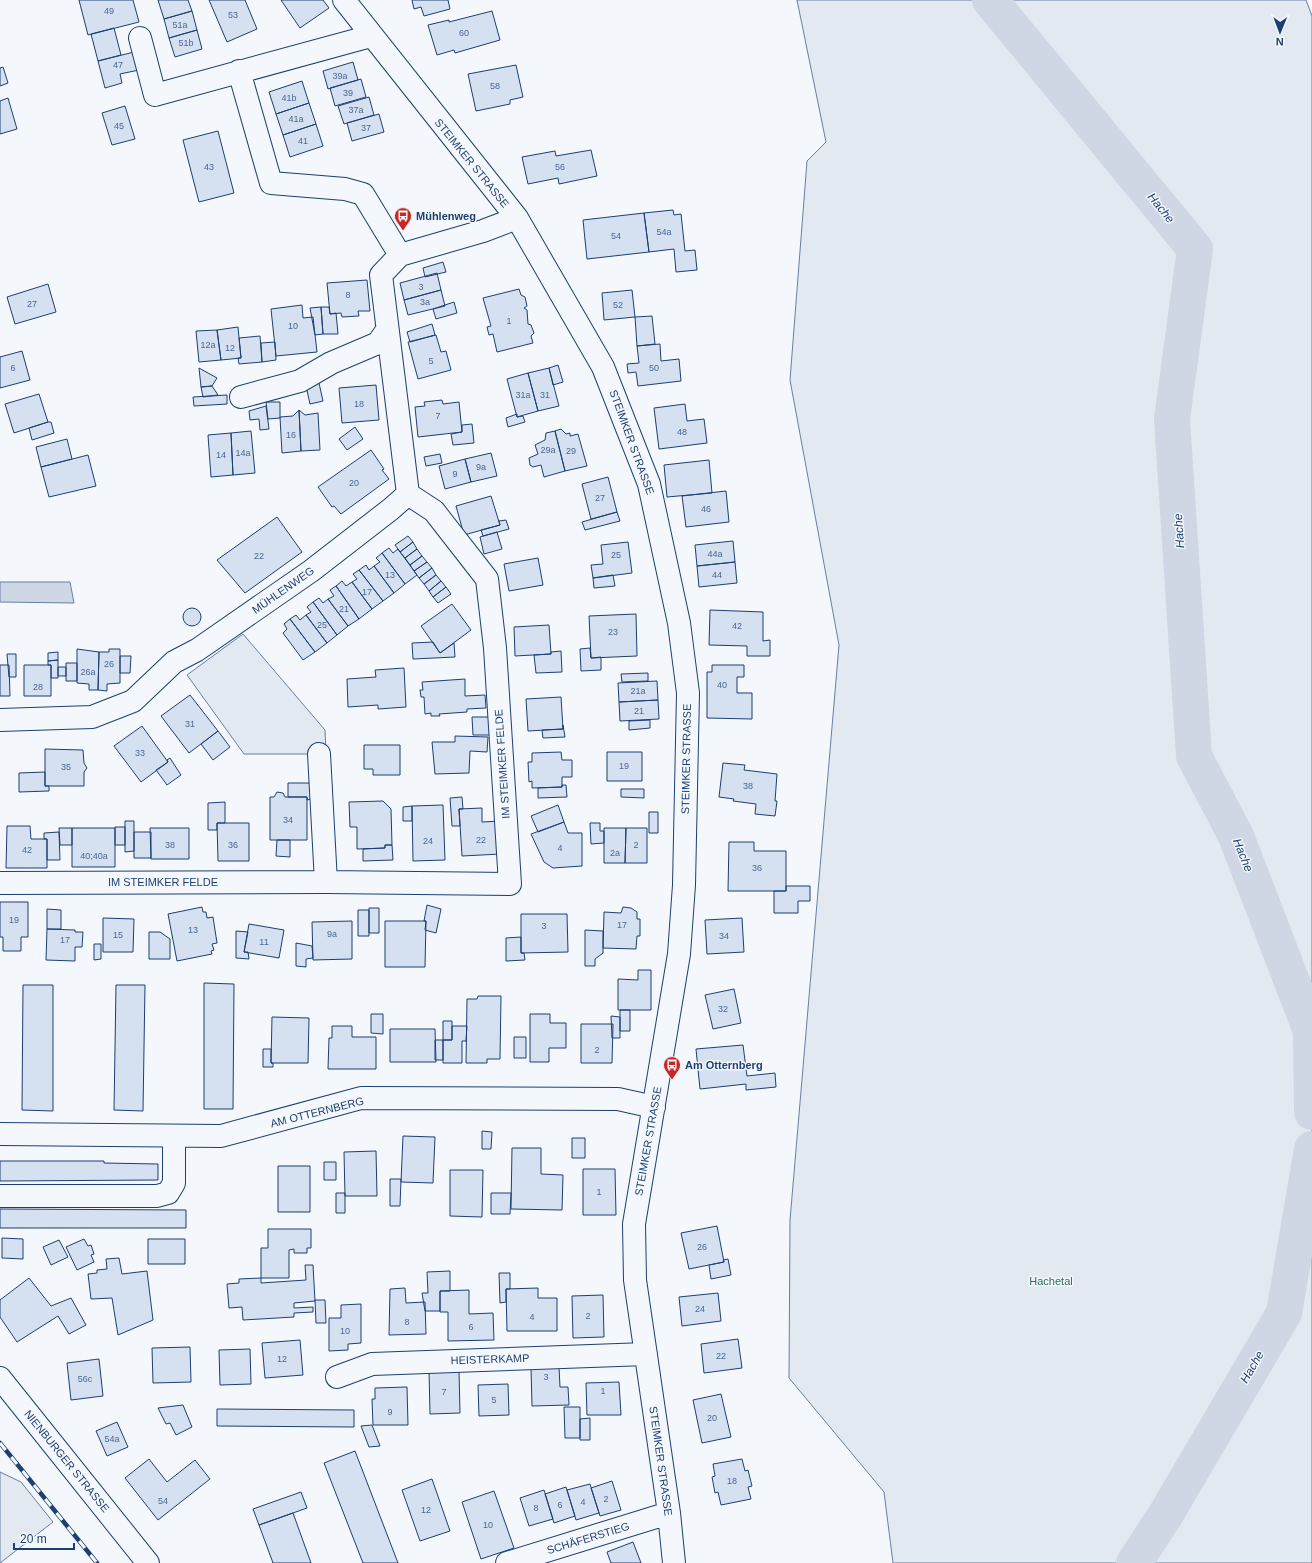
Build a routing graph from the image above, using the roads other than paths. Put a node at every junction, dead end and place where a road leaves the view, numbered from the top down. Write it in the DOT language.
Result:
graph roads {
  1 [pos="344,0"];
  2 [pos="371,36"];
  3 [pos="140,38"];
  4 [pos="239,71"];
  5 [pos="517,218"];
  6 [pos="400,255"];
  7 [pos="387,330"];
  8 [pos="241,397"];
  9 [pos="408,494"];
  10 [pos="0,720"];
  11 [pos="319,754"];
  12 [pos="326,882"];
  13 [pos="0,883"];
  14 [pos="654,1107"];
  15 [pos="0,1134"];
  16 [pos="174,1136"];
  17 [pos="0,1196"];
  18 [pos="646,1354"];
  19 [pos="337,1376"];
  20 [pos="0,1378"];
  21 [pos="669,1513"];
  22 [pos="148,1563"];
  23 [pos="507,1563"];
  24 [pos="674,1563"];
  1 -- 2 [label="street, STEIMKER STRASSE"];
  2 -- 4 [label="street"];
  2 -- 5 [label="street, STEIMKER STRASSE"];
  3 -- 4 [label="street"];
  4 -- 6 [label="street"];
  5 -- 6 [label="street"];
  5 -- 14 [label="street, STEIMKER STRASSE"];
  6 -- 7 [label="street"];
  7 -- 8 [label="street"];
  7 -- 9 [label="street"];
  9 -- 10 [label="street, MÜHLENWEG"];
  9 -- 12 [label="street, IM STEIMKER FELDE"];
  11 -- 12 [label="street"];
  12 -- 13 [label="street, IM STEIMKER FELDE"];
  14 -- 16 [label="street, AM OTTERNBERG"];
  14 -- 18 [label="street, STEIMKER STRASSE"];
  15 -- 16 [label="street, AM OTTERNBERG"];
  16 -- 17 [label="street"];
  18 -- 19 [label="street, HEISTERKAMP"];
  18 -- 21 [label="street, STEIMKER STRASSE"];
  20 -- 22 [label="street, NIENBURGER STRASSE"];
  21 -- 23 [label="street, SCHÄFERSTIEG"];
  21 -- 24 [label="street, STEIMKER STRASSE"];
}
